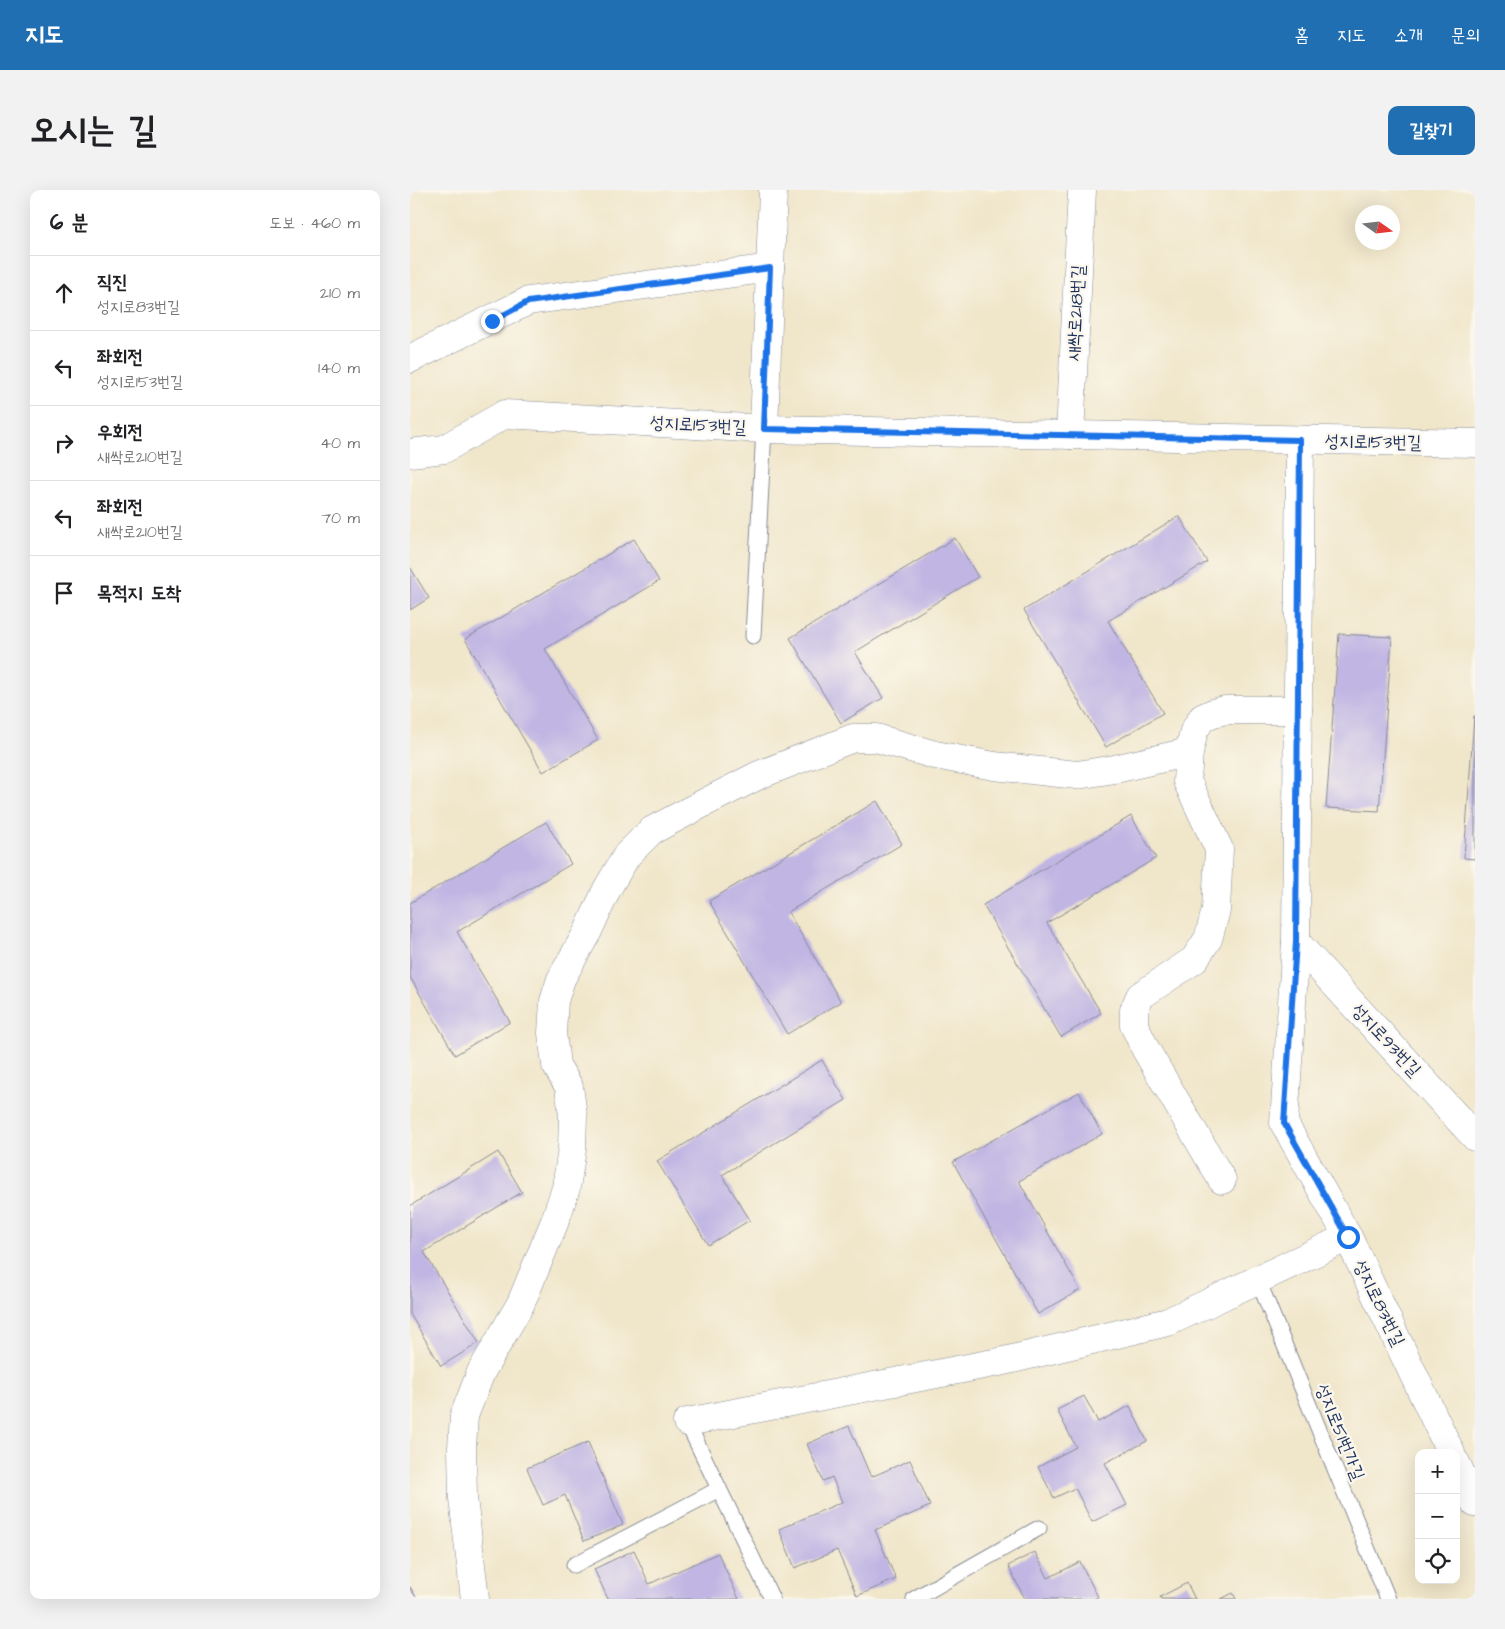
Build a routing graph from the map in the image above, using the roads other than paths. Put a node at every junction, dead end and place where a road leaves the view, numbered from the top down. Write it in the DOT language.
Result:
graph roads {
  1 [pos="773,190"];
  2 [pos="1082,190"];
  3 [pos="770,268"];
  4 [pos="410,359"];
  5 [pos="764,429"];
  6 [pos="1070,435"];
  7 [pos="1300,440"];
  8 [pos="1475,443"];
  9 [pos="410,453"];
  10 [pos="753,636"];
  11 [pos="1298,710"];
  12 [pos="1189,752"];
  13 [pos="1296,942"];
  14 [pos="1475,1137"];
  15 [pos="1222,1180"];
  16 [pos="1348,1237"];
  17 [pos="1258,1280"];
  18 [pos="687,1422"];
  19 [pos="1449,1449"];
  20 [pos="1460,1471"];
  21 [pos="719,1489"];
  22 [pos="1475,1503"];
  23 [pos="1039,1528"];
  24 [pos="574,1565"];
  25 [pos="476,1599"];
  26 [pos="772,1599"];
  27 [pos="914,1599"];
  28 [pos="1388,1599"];
  1 -- 3 [label="street"];
  2 -- 6 [label="street, 새싹로218번길"];
  3 -- 4 [label="street"];
  3 -- 5 [label="street"];
  5 -- 6 [label="street, 성지로153번길"];
  5 -- 9 [label="street, 성지로153번길"];
  5 -- 10 [label="lane"];
  6 -- 7 [label="street, 성지로153번길"];
  7 -- 8 [label="street, 성지로153번길"];
  7 -- 11 [label="street, 성지로83번길"];
  11 -- 12 [label="street"];
  11 -- 13 [label="street, 성지로83번길"];
  12 -- 15 [label="street"];
  12 -- 25 [label="street"];
  13 -- 14 [label="street, 성지로93번길"];
  13 -- 16 [label="street, 성지로83번길"];
  16 -- 17 [label="street"];
  16 -- 19 [label="street, 성지로83번길"];
  17 -- 18 [label="street"];
  17 -- 28 [label="lane, 성지로51번가길"];
  18 -- 21 [label="lane"];
  20 -- 22 [label="street"];
  21 -- 24 [label="lane"];
  21 -- 26 [label="lane"];
  23 -- 27 [label="lane"];
}
